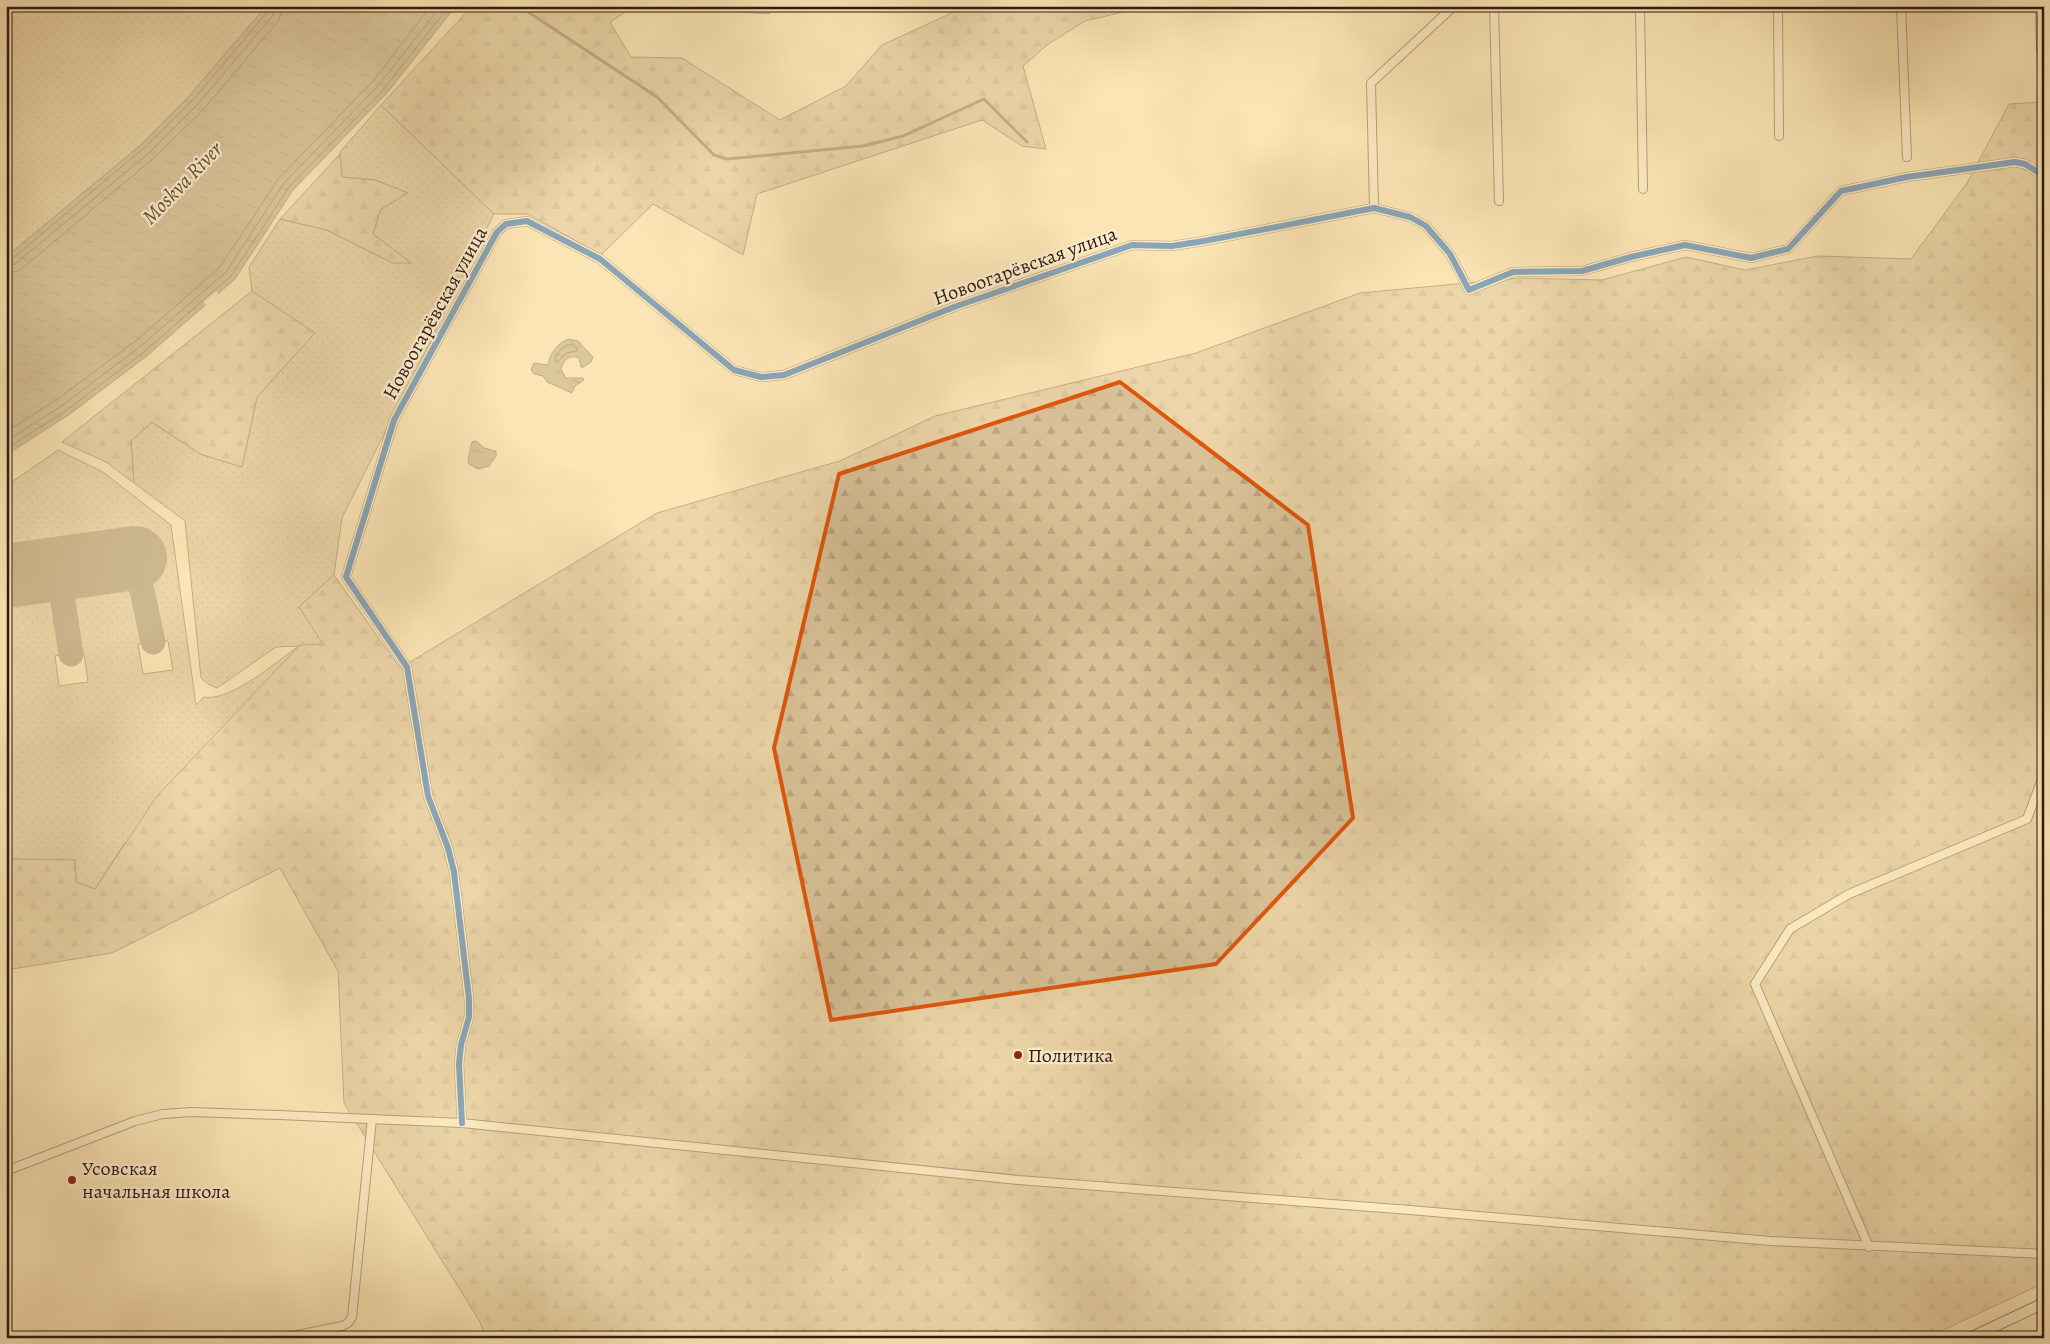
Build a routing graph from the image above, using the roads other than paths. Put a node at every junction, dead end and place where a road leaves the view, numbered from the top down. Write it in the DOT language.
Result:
graph roads {
  1 [pos="1454,6"];
  2 [pos="1494,6"];
  3 [pos="1640,6"];
  4 [pos="1778,6"];
  5 [pos="1901,6"];
  6 [pos="2040,6"];
  7 [pos="2041,51"];
  8 [pos="1779,136"];
  9 [pos="1907,157"];
  10 [pos="2044,176"];
  11 [pos="1642,189"];
  12 [pos="1499,201"];
  13 [pos="1374,208"];
  14 [pos="2044,774"];
  15 [pos="372,1119"];
  16 [pos="462,1123"];
  17 [pos="6,1171"];
  18 [pos="1869,1247"];
  19 [pos="2044,1254"];
  20 [pos="2044,1303"];
  21 [pos="283,1338"];
  22 [pos="1970,1338"];
  1 -- 13 [label="street"];
  2 -- 12 [label="street"];
  3 -- 11 [label="street"];
  4 -- 8 [label="street"];
  5 -- 9 [label="street"];
  6 -- 7 [label="street"];
  10 -- 13 [label="street, Новоогарёвская улица"];
  13 -- 16 [label="street, Новоогарёвская улица"];
  14 -- 18 [label="street"];
  15 -- 16 [label="street"];
  15 -- 17 [label="street"];
  15 -- 21 [label="street"];
  16 -- 18 [label="street"];
  18 -- 19 [label="street"];
  20 -- 22 [label="main road"];
}
